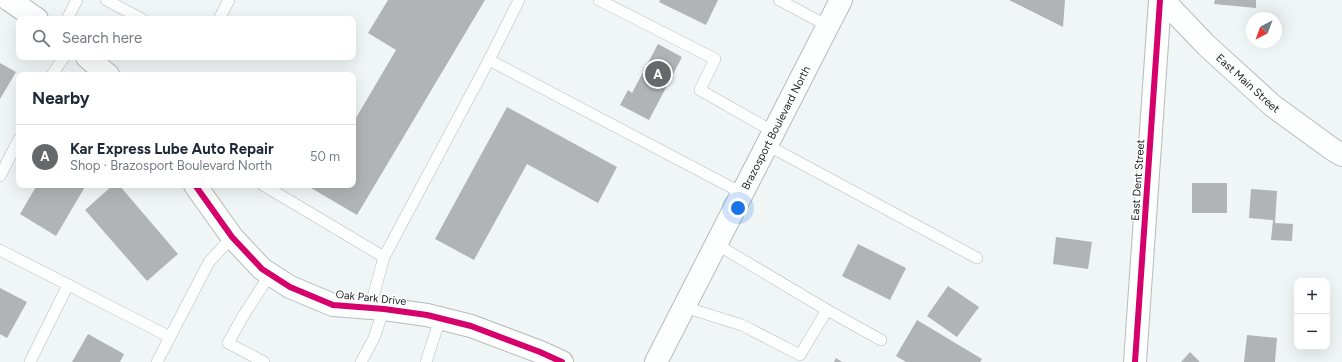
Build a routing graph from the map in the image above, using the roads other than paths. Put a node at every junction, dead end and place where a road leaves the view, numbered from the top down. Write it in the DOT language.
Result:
graph roads {
  1 [pos="9,0"];
  2 [pos="78,0"];
  3 [pos="106,0"];
  4 [pos="229,0"];
  5 [pos="519,0"];
  6 [pos="599,0"];
  7 [pos="779,0"];
  8 [pos="842,0"];
  9 [pos="1162,0"];
  10 [pos="33,16"];
  11 [pos="69,16"];
  12 [pos="136,16"];
  13 [pos="221,16"];
  14 [pos="828,26"];
  15 [pos="62,60"];
  16 [pos="90,60"];
  17 [pos="489,60"];
  18 [pos="54,72"];
  19 [pos="104,72"];
  20 [pos="770,138"];
  21 [pos="16,145"];
  22 [pos="1342,155"];
  23 [pos="0,176"];
  24 [pos="197,188"];
  25 [pos="268,188"];
  26 [pos="742,194"];
  27 [pos="232,236"];
  28 [pos="716,244"];
  29 [pos="0,250"];
  30 [pos="384,256"];
  31 [pos="977,258"];
  32 [pos="270,274"];
  33 [pos="68,285"];
  34 [pos="684,307"];
  35 [pos="377,308"];
  36 [pos="827,310"];
  37 [pos="440,319"];
  38 [pos="170,337"];
  39 [pos="881,340"];
  40 [pos="30,362"];
  41 [pos="157,362"];
  42 [pos="264,362"];
  43 [pos="361,362"];
  44 [pos="426,362"];
  45 [pos="562,362"];
  46 [pos="656,362"];
  47 [pos="1135,362"];
  1 -- 10 [label="street"];
  2 -- 11 [label="lane"];
  3 -- 12 [label="lane"];
  4 -- 13 [label="lane"];
  5 -- 17 [label="lane"];
  6 -- 20 [label="lane"];
  7 -- 14 [label="lane"];
  8 -- 14 [label="street, Brazosport Boulevard North"];
  9 -- 22 [label="street, East Main Street"];
  9 -- 47 [label="street, East Dent Street"];
  14 -- 20 [label="street, Brazosport Boulevard North"];
  15 -- 18 [label="lane"];
  16 -- 19 [label="street"];
  17 -- 26 [label="lane"];
  17 -- 30 [label="lane"];
  20 -- 26 [label="street, Brazosport Boulevard North"];
  20 -- 31 [label="lane"];
  21 -- 23 [label="lane"];
  24 -- 27 [label="street, Oak Park Drive"];
  25 -- 30 [label="lane"];
  26 -- 28 [label="street, Brazosport Boulevard North"];
  27 -- 32 [label="street, Oak Park Drive"];
  27 -- 38 [label="lane"];
  28 -- 34 [label="street, Brazosport Boulevard North"];
  28 -- 36 [label="lane"];
  29 -- 33 [label="lane"];
  30 -- 35 [label="lane"];
  32 -- 35 [label="street, Oak Park Drive"];
  32 -- 42 [label="lane"];
  33 -- 38 [label="lane"];
  33 -- 40 [label="lane"];
  34 -- 36 [label="lane"];
  34 -- 46 [label="street, Brazosport Boulevard North"];
  35 -- 37 [label="street, Oak Park Drive"];
  35 -- 43 [label="lane"];
  36 -- 39 [label="lane"];
  37 -- 44 [label="lane"];
  37 -- 45 [label="street, Oak Park Drive"];
  38 -- 41 [label="lane"];
}
